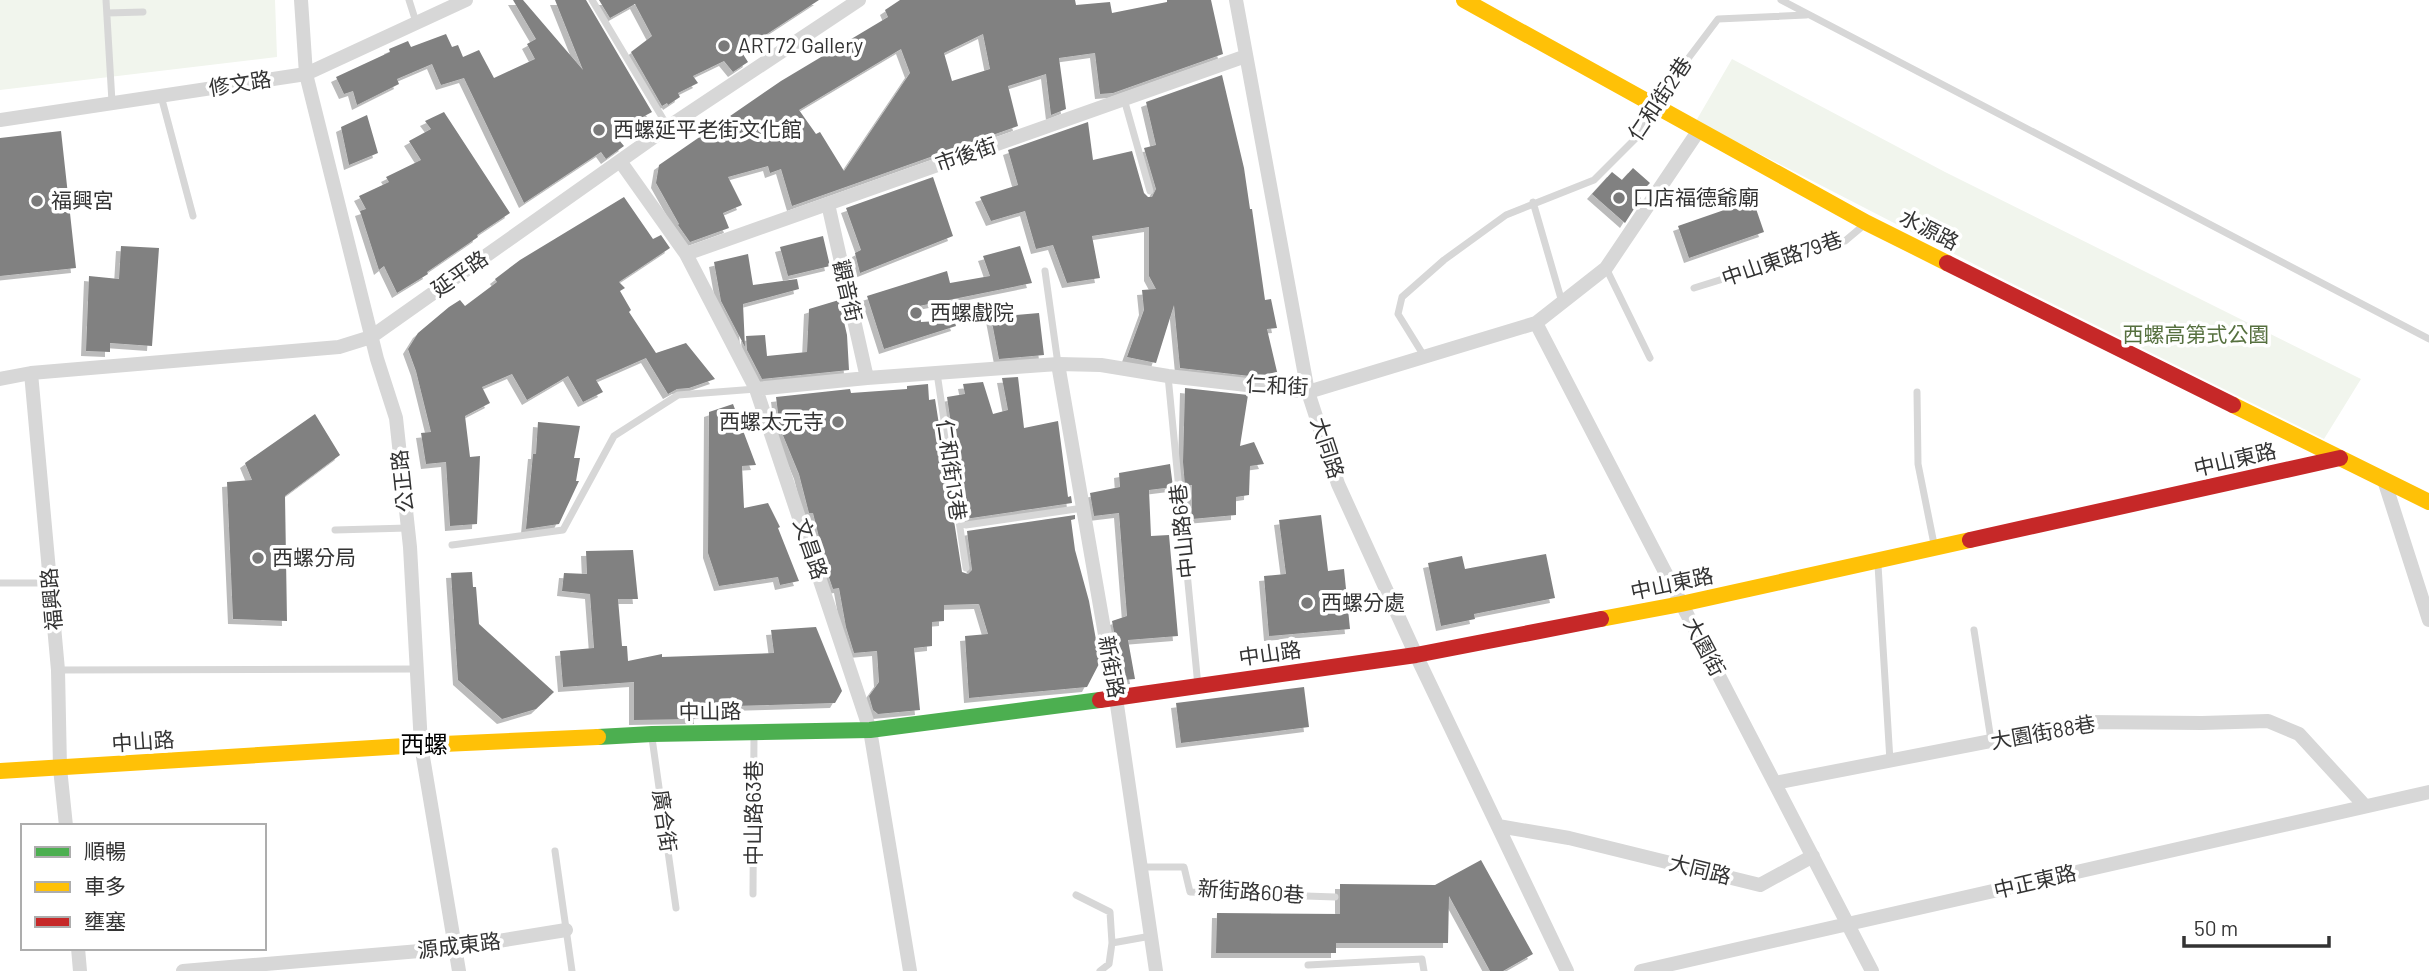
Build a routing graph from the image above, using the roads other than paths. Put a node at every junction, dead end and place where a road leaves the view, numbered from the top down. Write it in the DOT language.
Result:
graph roads {
  1 [pos="106,0"];
  2 [pos="301,0"];
  3 [pos="409,0"];
  4 [pos="466,0"];
  5 [pos="592,0"];
  6 [pos="859,0"];
  7 [pos="1236,0"];
  8 [pos="1464,0"];
  9 [pos="1780,0"];
  10 [pos="143,12"];
  11 [pos="107,13"];
  12 [pos="1809,15"];
  13 [pos="416,22"];
  14 [pos="1246,56"];
  15 [pos="306,74"];
  16 [pos="161,96"];
  17 [pos="1124,99"];
  18 [pos="112,103"];
  19 [pos="1653,105"];
  20 [pos="0,120"];
  21 [pos="668,127"];
  22 [pos="1699,130"];
  23 [pos="620,161"];
  24 [pos="1150,191"];
  25 [pos="1533,202"];
  26 [pos="828,204"];
  27 [pos="193,216"];
  28 [pos="1867,223"];
  29 [pos="686,254"];
  30 [pos="1606,268"];
  31 [pos="1045,271"];
  32 [pos="1694,289"];
  33 [pos="1562,303"];
  34 [pos="1536,323"];
  35 [pos="371,337"];
  36 [pos="2429,339"];
  37 [pos="1424,357"];
  38 [pos="1650,358"];
  39 [pos="1058,364"];
  40 [pos="32,373"];
  41 [pos="937,373"];
  42 [pos="1168,376"];
  43 [pos="867,378"];
  44 [pos="0,379"];
  45 [pos="757,389"];
  46 [pos="1308,392"];
  47 [pos="1916,392"];
  48 [pos="2340,458"];
  49 [pos="2384,480"];
  50 [pos="2429,502"];
  51 [pos="1083,508"];
  52 [pos="966,525"];
  53 [pos="408,528"];
  54 [pos="335,530"];
  55 [pos="453,545"];
  56 [pos="1935,548"];
  57 [pos="1878,561"];
  58 [pos="965,568"];
  59 [pos="0,583"];
  60 [pos="50,583"];
  61 [pos="1681,604"];
  62 [pos="2429,620"];
  63 [pos="1974,630"];
  64 [pos="1416,655"];
  65 [pos="417,669"];
  66 [pos="58,670"];
  67 [pos="1198,686"];
  68 [pos="1116,698"];
  69 [pos="870,730"];
  70 [pos="754,732"];
  71 [pos="652,734"];
  72 [pos="1992,741"];
  73 [pos="421,745"];
  74 [pos="1890,761"];
  75 [pos="60,768"];
  76 [pos="0,771"];
  77 [pos="1774,783"];
  78 [pos="2429,792"];
  79 [pos="2365,806"];
  80 [pos="66,824"];
  81 [pos="1498,826"];
  82 [pos="555,851"];
  83 [pos="1812,856"];
  84 [pos="1141,867"];
  85 [pos="753,894"];
  86 [pos="1076,895"];
  87 [pos="1335,897"];
  88 [pos="676,908"];
  89 [pos="1849,925"];
  90 [pos="566,930"];
  91 [pos="1151,936"];
  92 [pos="1112,943"];
  93 [pos="455,948"];
  94 [pos="78,950"];
  95 [pos="1308,965"];
  96 [pos="281,967"];
  97 [pos="80,971"];
  98 [pos="183,971"];
  99 [pos="459,971"];
  100 [pos="572,971"];
  101 [pos="910,971"];
  102 [pos="1100,971"];
  103 [pos="1156,971"];
  104 [pos="1424,971"];
  105 [pos="1567,971"];
  106 [pos="1641,971"];
  107 [pos="1872,971"];
  1 -- 11 [label="lane"];
  2 -- 15 [label="street, 公正路"];
  3 -- 13 [label="lane"];
  4 -- 13 [label="street, 修文路"];
  5 -- 21 [label="lane"];
  6 -- 21 [label="street, 延平路"];
  7 -- 14 [label="street, 大同路"];
  8 -- 19 [label="street, 水源路"];
  9 -- 12 [label="lane"];
  10 -- 11 [label="lane"];
  11 -- 18 [label="lane"];
  12 -- 19 [label="lane, 仁和街2巷"];
  12 -- 36 [label="lane"];
  13 -- 15 [label="street, 修文路"];
  14 -- 17 [label="street, 市後街"];
  14 -- 46 [label="street, 大同路"];
  15 -- 16 [label="street, 修文路"];
  15 -- 35 [label="street, 公正路"];
  16 -- 18 [label="street, 修文路"];
  16 -- 27 [label="lane"];
  17 -- 24 [label="lane"];
  17 -- 26 [label="street, 市後街"];
  18 -- 20 [label="street, 修文路"];
  19 -- 22 [label="street, 水源路"];
  19 -- 25 [label="lane, 仁和街2巷"];
  21 -- 23 [label="street, 延平路"];
  22 -- 28 [label="street, 水源路"];
  22 -- 30 [label="street, 仁和街"];
  23 -- 29 [label="street, 文昌路"];
  23 -- 35 [label="street, 延平路"];
  25 -- 33 [label="lane"];
  25 -- 37 [label="lane, 仁和街2巷"];
  26 -- 29 [label="street, 市後街"];
  26 -- 43 [label="street, 觀音街"];
  28 -- 32 [label="lane, 中山東路79巷"];
  28 -- 48 [label="street, 水源路"];
  29 -- 45 [label="street, 文昌路"];
  30 -- 33 [label="street, 仁和街"];
  30 -- 38 [label="lane"];
  31 -- 39 [label="lane"];
  33 -- 34 [label="street, 仁和街"];
  34 -- 37 [label="street, 仁和街"];
  34 -- 61 [label="street, 大園街"];
  35 -- 40 [label="street, 延平路"];
  35 -- 53 [label="street, 公正路"];
  37 -- 46 [label="street, 仁和街"];
  39 -- 41 [label="street, 仁和街"];
  39 -- 42 [label="street, 仁和街"];
  39 -- 51 [label="street, 新街路"];
  40 -- 44 [label="street, 延平路"];
  40 -- 60 [label="street, 福興路"];
  41 -- 43 [label="street, 仁和街"];
  41 -- 58 [label="lane, 仁和街13巷"];
  42 -- 46 [label="street, 仁和街"];
  42 -- 67 [label="lane, 中山路6巷"];
  43 -- 45 [label="street, 仁和街"];
  45 -- 55 [label="lane"];
  45 -- 69 [label="street, 文昌路"];
  46 -- 64 [label="street, 大同路"];
  47 -- 56 [label="lane"];
  48 -- 49 [label="street, 水源路"];
  48 -- 56 [label="street, 中山東路"];
  49 -- 50 [label="street"];
  49 -- 62 [label="street"];
  51 -- 52 [label="lane"];
  51 -- 68 [label="street, 新街路"];
  53 -- 54 [label="lane"];
  53 -- 65 [label="street, 公正路"];
  56 -- 57 [label="street, 中山東路"];
  57 -- 61 [label="street, 中山東路"];
  57 -- 74 [label="lane"];
  59 -- 60 [label="lane"];
  60 -- 66 [label="street, 福興路"];
  61 -- 64 [label="street, 中山東路"];
  61 -- 77 [label="street, 大園街"];
  63 -- 72 [label="lane"];
  64 -- 67 [label="street, 中山路"];
  64 -- 81 [label="street, 大同路"];
  65 -- 66 [label="lane"];
  65 -- 73 [label="street, 公正路"];
  66 -- 75 [label="street, 福興路"];
  67 -- 68 [label="street, 中山路"];
  68 -- 69 [label="street, 中山路"];
  68 -- 84 [label="street, 新街路"];
  69 -- 70 [label="street, 中山路"];
  69 -- 101 [label="street, 文昌路"];
  70 -- 71 [label="street, 中山路"];
  70 -- 85 [label="lane, 中山路63巷"];
  71 -- 73 [label="street, 中山路"];
  71 -- 88 [label="lane, 廣合街"];
  72 -- 74 [label="street, 大園街88巷"];
  72 -- 79 [label="street, 大園街88巷"];
  73 -- 75 [label="street, 中山路"];
  73 -- 93 [label="street, 公正路"];
  74 -- 77 [label="street, 大園街88巷"];
  75 -- 76 [label="street, 中山路"];
  75 -- 80 [label="street, 福興路"];
  77 -- 83 [label="street, 大園街"];
  78 -- 79 [label="street, 中正東路"];
  79 -- 89 [label="street, 中正東路"];
  81 -- 83 [label="street, 大同路"];
  81 -- 105 [label="street, 大同路"];
  82 -- 90 [label="lane"];
  83 -- 89 [label="street, 大園街"];
  84 -- 87 [label="lane, 新街路60巷"];
  84 -- 91 [label="street, 新街路"];
  86 -- 92 [label="lane"];
  89 -- 106 [label="street, 中正東路"];
  89 -- 107 [label="street, 大園街"];
  90 -- 93 [label="street, 源成東路"];
  90 -- 100 [label="lane"];
  91 -- 92 [label="lane"];
  91 -- 103 [label="street, 新街路"];
  92 -- 102 [label="lane"];
  93 -- 96 [label="street, 源成東路"];
  93 -- 99 [label="street, 公正路"];
  94 -- 97 [label="street"];
  95 -- 104 [label="lane"];
  96 -- 98 [label="street, 源成東路"];
}
